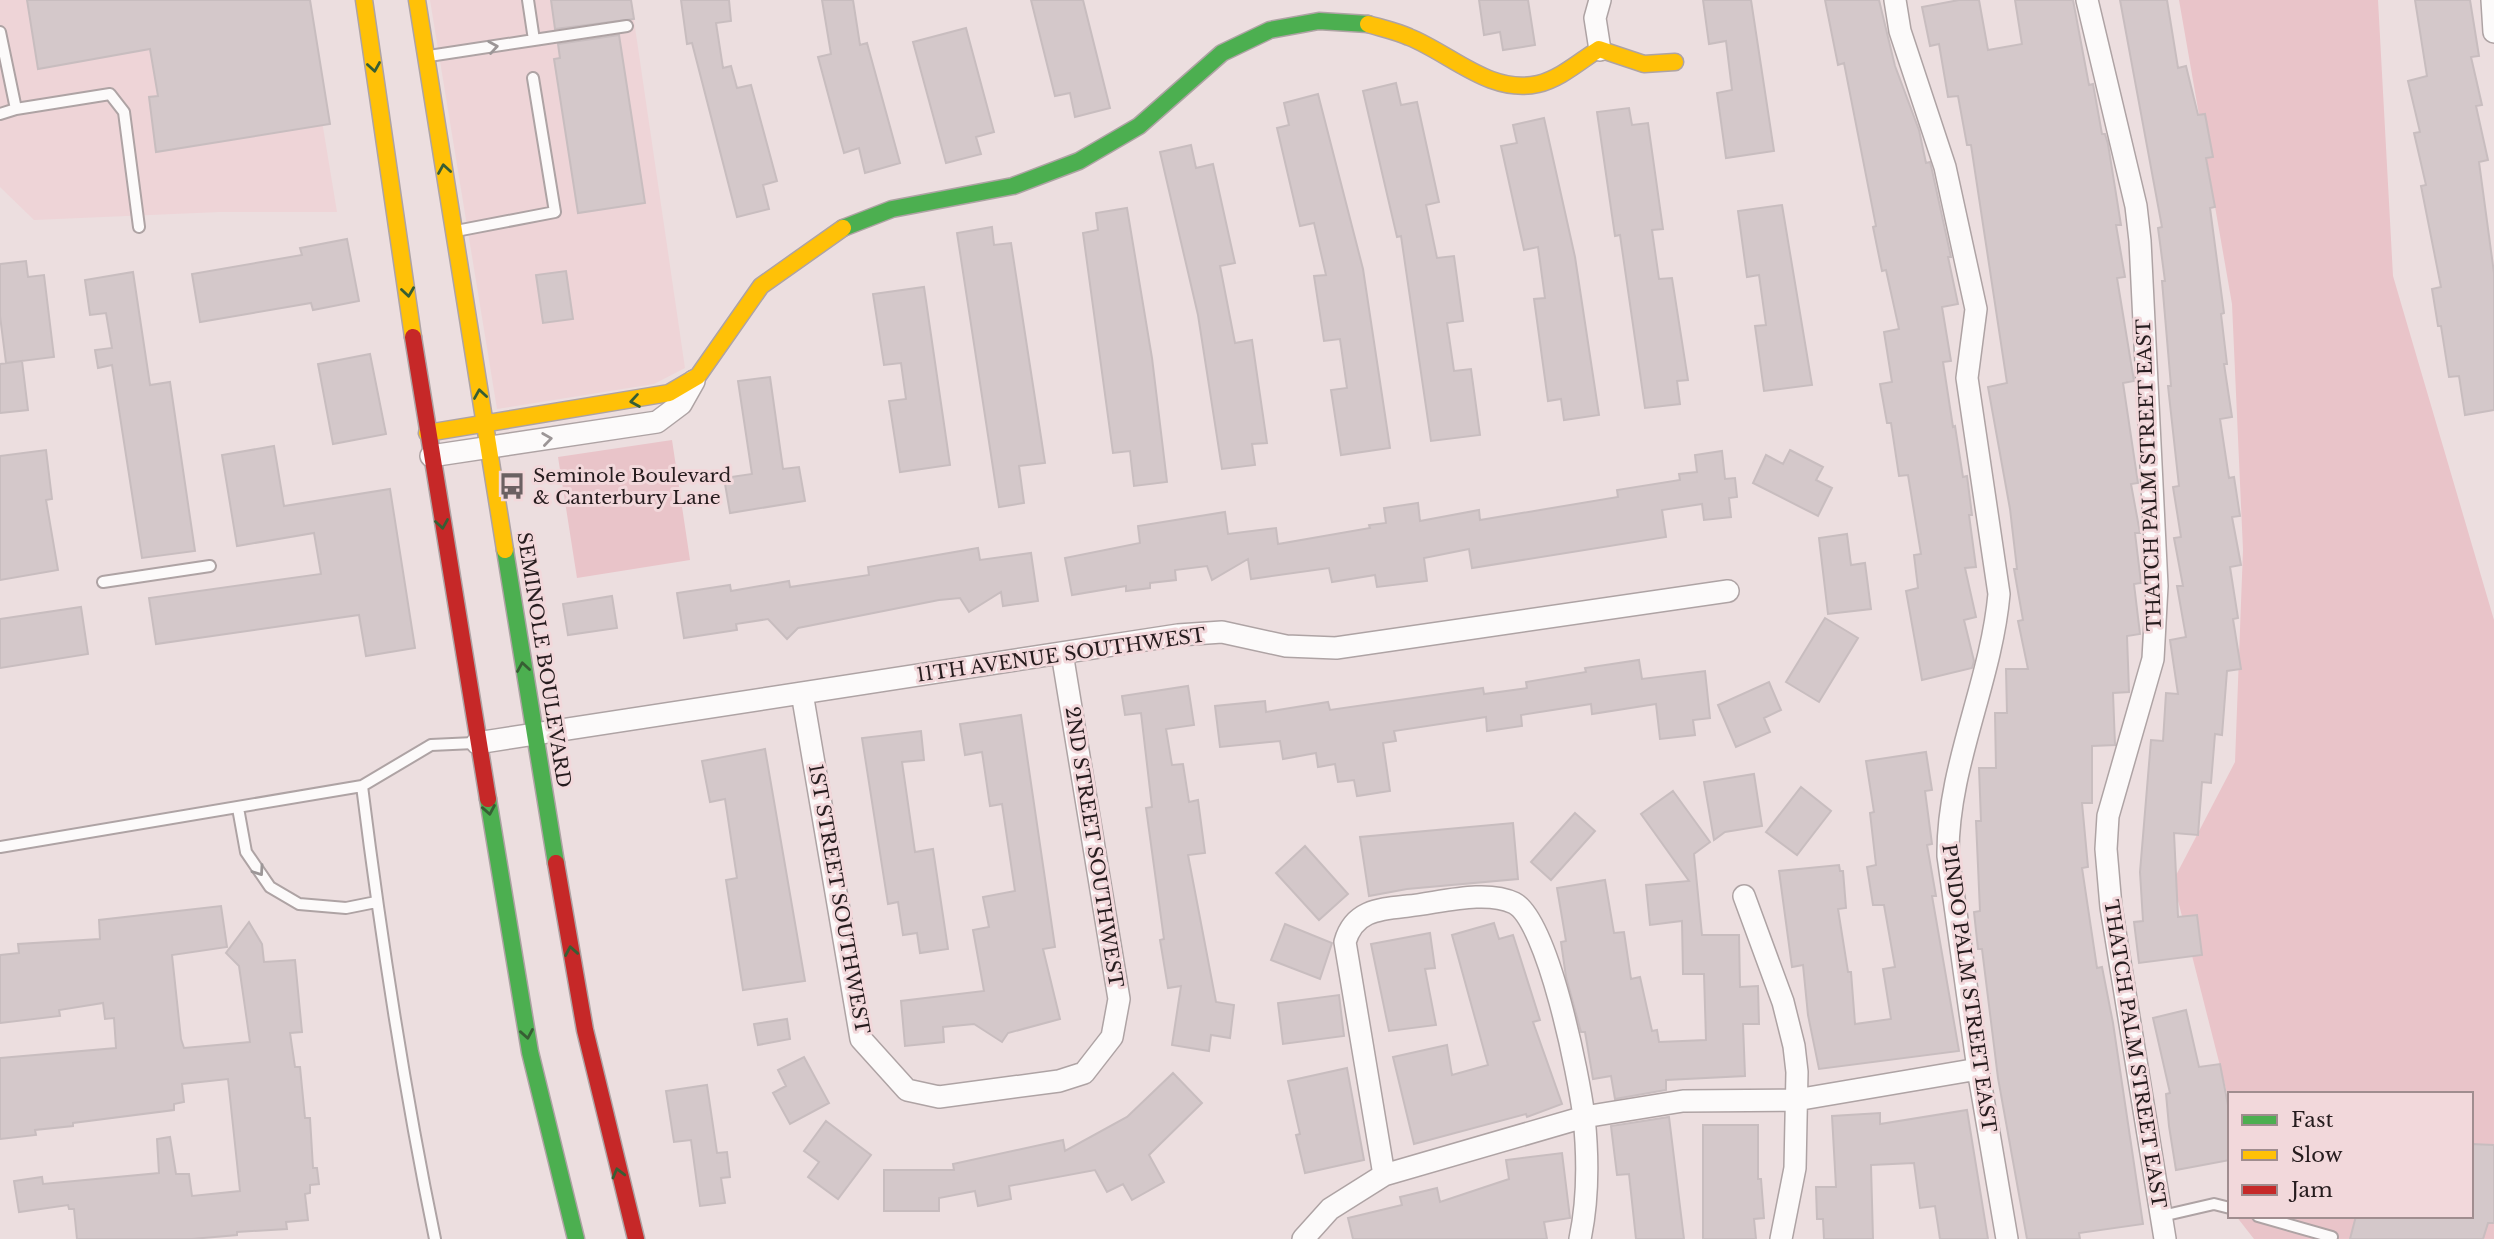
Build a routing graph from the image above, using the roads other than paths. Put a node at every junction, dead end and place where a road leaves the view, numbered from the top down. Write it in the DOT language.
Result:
graph roads {
  1 [pos="363,0"];
  2 [pos="417,0"];
  3 [pos="528,0"];
  4 [pos="1600,0"];
  5 [pos="1895,0"];
  6 [pos="2087,0"];
  7 [pos="2492,0"];
  8 [pos="627,26"];
  9 [pos="0,32"];
  10 [pos="2494,32"];
  11 [pos="534,40"];
  12 [pos="1600,50"];
  13 [pos="426,57"];
  14 [pos="1675,62"];
  15 [pos="533,78"];
  16 [pos="16,109"];
  17 [pos="0,114"];
  18 [pos="139,227"];
  19 [pos="453,231"];
  20 [pos="698,376"];
  21 [pos="484,424"];
  22 [pos="428,433"];
  23 [pos="488,447"];
  24 [pos="432,456"];
  25 [pos="210,566"];
  26 [pos="103,582"];
  27 [pos="1728,591"];
  28 [pos="1062,653"];
  29 [pos="802,693"];
  30 [pos="534,734"];
  31 [pos="477,743"];
  32 [pos="362,786"];
  33 [pos="238,808"];
  34 [pos="0,847"];
  35 [pos="1744,896"];
  36 [pos="376,902"];
  37 [pos="1978,1069"];
  38 [pos="907,1090"];
  39 [pos="1796,1100"];
  40 [pos="1584,1117"];
  41 [pos="1384,1175"];
  42 [pos="2228,1208"];
  43 [pos="2162,1216"];
  44 [pos="2265,1218"];
  45 [pos="2332,1237"];
  46 [pos="570,1238"];
  47 [pos="435,1239"];
  48 [pos="636,1239"];
  49 [pos="1303,1239"];
  50 [pos="1580,1239"];
  51 [pos="1781,1239"];
  52 [pos="2007,1239"];
  53 [pos="2165,1239"];
  1 -- 22 [label="main road, one-way"];
  2 -- 13 [label="main road, SEMINOLE BOULEVARD"];
  3 -- 11 [label="lane"];
  4 -- 12 [label="street"];
  5 -- 37 [label="street, PINDO PALM STREET EAST"];
  6 -- 43 [label="street, THATCH PALM STREET EAST"];
  7 -- 10 [label="street"];
  8 -- 11 [label="lane"];
  9 -- 16 [label="lane"];
  13 -- 11 [label="lane, one-way"];
  12 -- 14 [label="main road"];
  12 -- 20 [label="main road"];
  19 -- 13 [label="main road, SEMINOLE BOULEVARD, one-way"];
  15 -- 19 [label="lane"];
  16 -- 17 [label="lane"];
  16 -- 18 [label="lane"];
  21 -- 19 [label="main road, SEMINOLE BOULEVARD, one-way"];
  20 -- 21 [label="main road, one-way"];
  23 -- 20 [label="street, one-way"];
  21 -- 22 [label="main road"];
  21 -- 23 [label="main road, SEMINOLE BOULEVARD"];
  22 -- 24 [label="main road"];
  23 -- 24 [label="street"];
  30 -- 23 [label="main road, SEMINOLE BOULEVARD, one-way"];
  24 -- 31 [label="main road, one-way"];
  25 -- 26 [label="lane"];
  27 -- 28 [label="street, 11TH AVENUE SOUTHWEST"];
  28 -- 29 [label="street, 11TH AVENUE SOUTHWEST"];
  28 -- 38 [label="street, 2ND STREET SOUTHWEST"];
  29 -- 30 [label="street, 11TH AVENUE SOUTHWEST"];
  29 -- 38 [label="street, 1ST STREET SOUTHWEST"];
  30 -- 31 [label="street, 11TH AVENUE SOUTHWEST"];
  48 -- 30 [label="main road, SEMINOLE BOULEVARD, one-way"];
  31 -- 32 [label="lane"];
  31 -- 46 [label="main road, one-way"];
  32 -- 33 [label="lane"];
  32 -- 36 [label="lane"];
  33 -- 34 [label="lane"];
  33 -- 36 [label="lane, one-way"];
  35 -- 39 [label="street"];
  36 -- 47 [label="lane"];
  37 -- 39 [label="street"];
  37 -- 52 [label="street, PINDO PALM STREET EAST"];
  39 -- 40 [label="street"];
  39 -- 51 [label="street"];
  40 -- 41 [label="street"];
  40 -- 41 [label="street"];
  40 -- 50 [label="street"];
  41 -- 49 [label="street"];
  42 -- 43 [label="lane"];
  43 -- 53 [label="street, THATCH PALM STREET EAST"];
  44 -- 45 [label="lane"];
}
